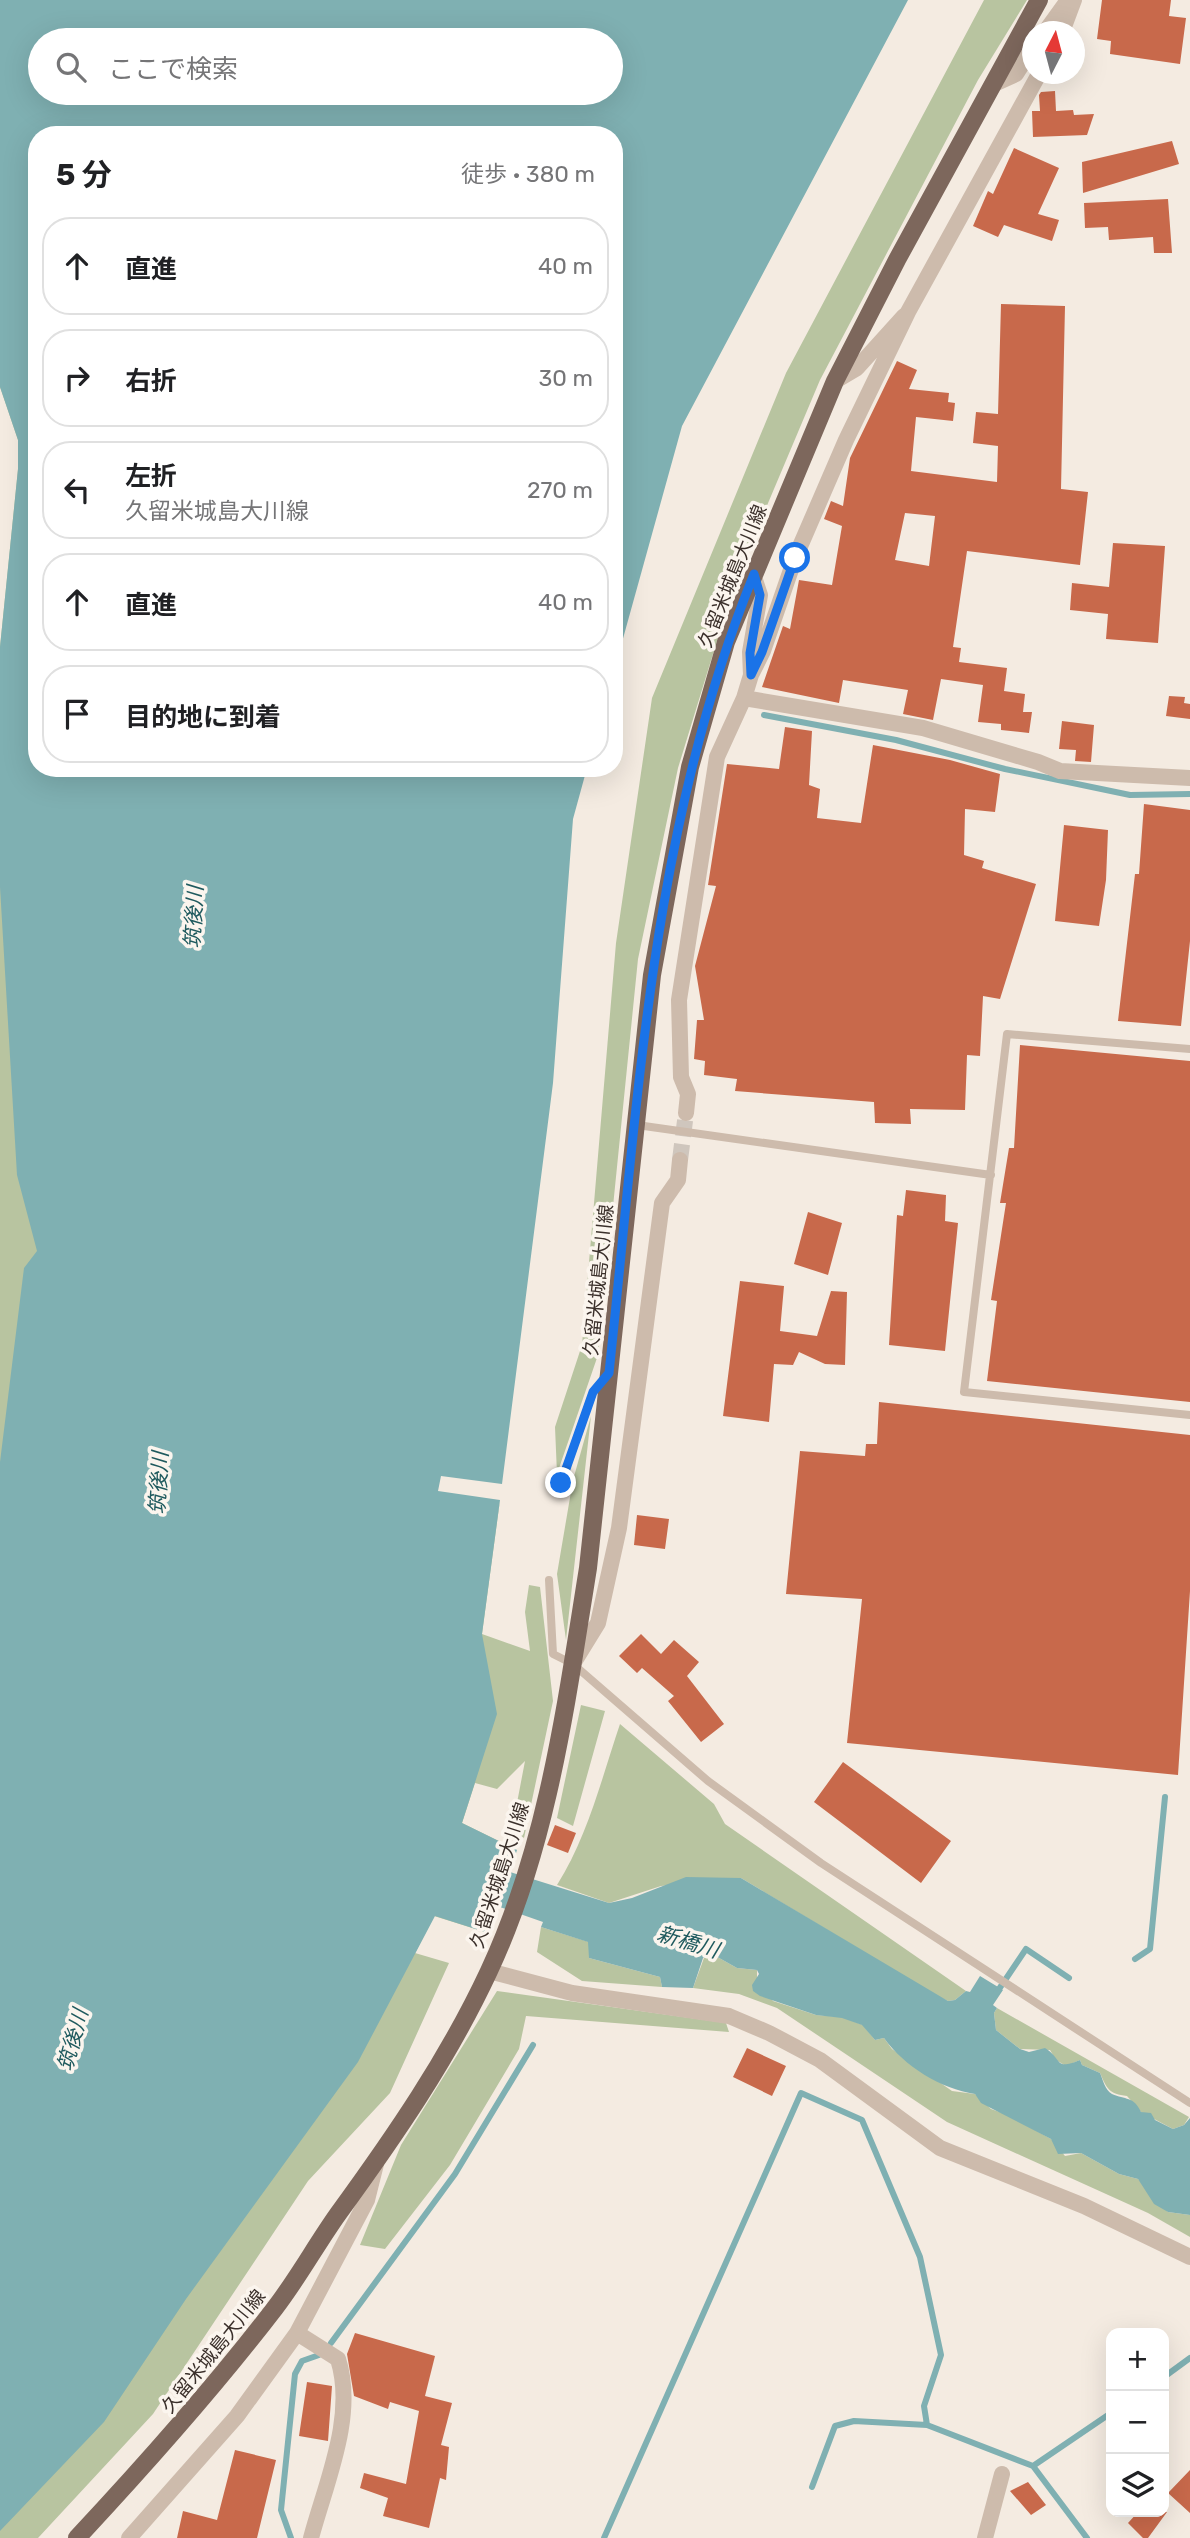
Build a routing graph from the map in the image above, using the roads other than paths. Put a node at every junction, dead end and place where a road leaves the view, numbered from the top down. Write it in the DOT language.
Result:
graph roads {
  1 [pos="1039,0"];
  2 [pos="1068,0"];
  3 [pos="1074,0"];
  4 [pos="1053,21"];
  5 [pos="1066,21"];
  6 [pos="1022,65"];
  7 [pos="1033,84"];
  8 [pos="992,85"];
  9 [pos="908,312"];
  10 [pos="835,381"];
  11 [pos="754,574"];
  12 [pos="751,675"];
  13 [pos="744,698"];
  14 [pos="1190,778"];
  15 [pos="1190,1049"];
  16 [pos="686,1113"];
  17 [pos="636,1125"];
  18 [pos="680,1160"];
  19 [pos="990,1175"];
  20 [pos="609,1373"];
  21 [pos="1190,1415"];
  22 [pos="561,1483"];
  23 [pos="549,1580"];
  24 [pos="573,1664"];
  25 [pos="489,1971"];
  26 [pos="1190,2103"];
  27 [pos="377,2164"];
  28 [pos="1190,2257"];
  29 [pos="297,2333"];
  30 [pos="1002,2474"];
  31 [pos="77,2538"];
  32 [pos="129,2538"];
  33 [pos="311,2538"];
  34 [pos="985,2538"];
  1 -- 8 [label="main road, 久留米城島大川線"];
  2 -- 4 [label="street"];
  3 -- 5 [label="street"];
  6 -- 8 [label="street"];
  7 -- 9 [label="street"];
  8 -- 10 [label="main road, 久留米城島大川線"];
  9 -- 10 [label="street"];
  9 -- 12 [label="street"];
  10 -- 11 [label="main road, 久留米城島大川線"];
  11 -- 12 [label="street"];
  11 -- 17 [label="main road, 久留米城島大川線"];
  12 -- 13 [label="street"];
  13 -- 14 [label="street"];
  13 -- 16 [label="street"];
  15 -- 19 [label="lane"];
  17 -- 19 [label="lane"];
  17 -- 20 [label="main road, 久留米城島大川線"];
  18 -- 24 [label="street"];
  19 -- 21 [label="lane"];
  20 -- 22 [label="lane"];
  20 -- 24 [label="main road, 久留米城島大川線"];
  23 -- 24 [label="lane"];
  24 -- 25 [label="main road, 久留米城島大川線"];
  24 -- 26 [label="lane"];
  25 -- 27 [label="main road, 久留米城島大川線"];
  25 -- 28 [label="street"];
  27 -- 29 [label="street"];
  27 -- 31 [label="main road, 久留米城島大川線"];
  29 -- 32 [label="street"];
  29 -- 33 [label="street"];
  30 -- 34 [label="street"];
}
